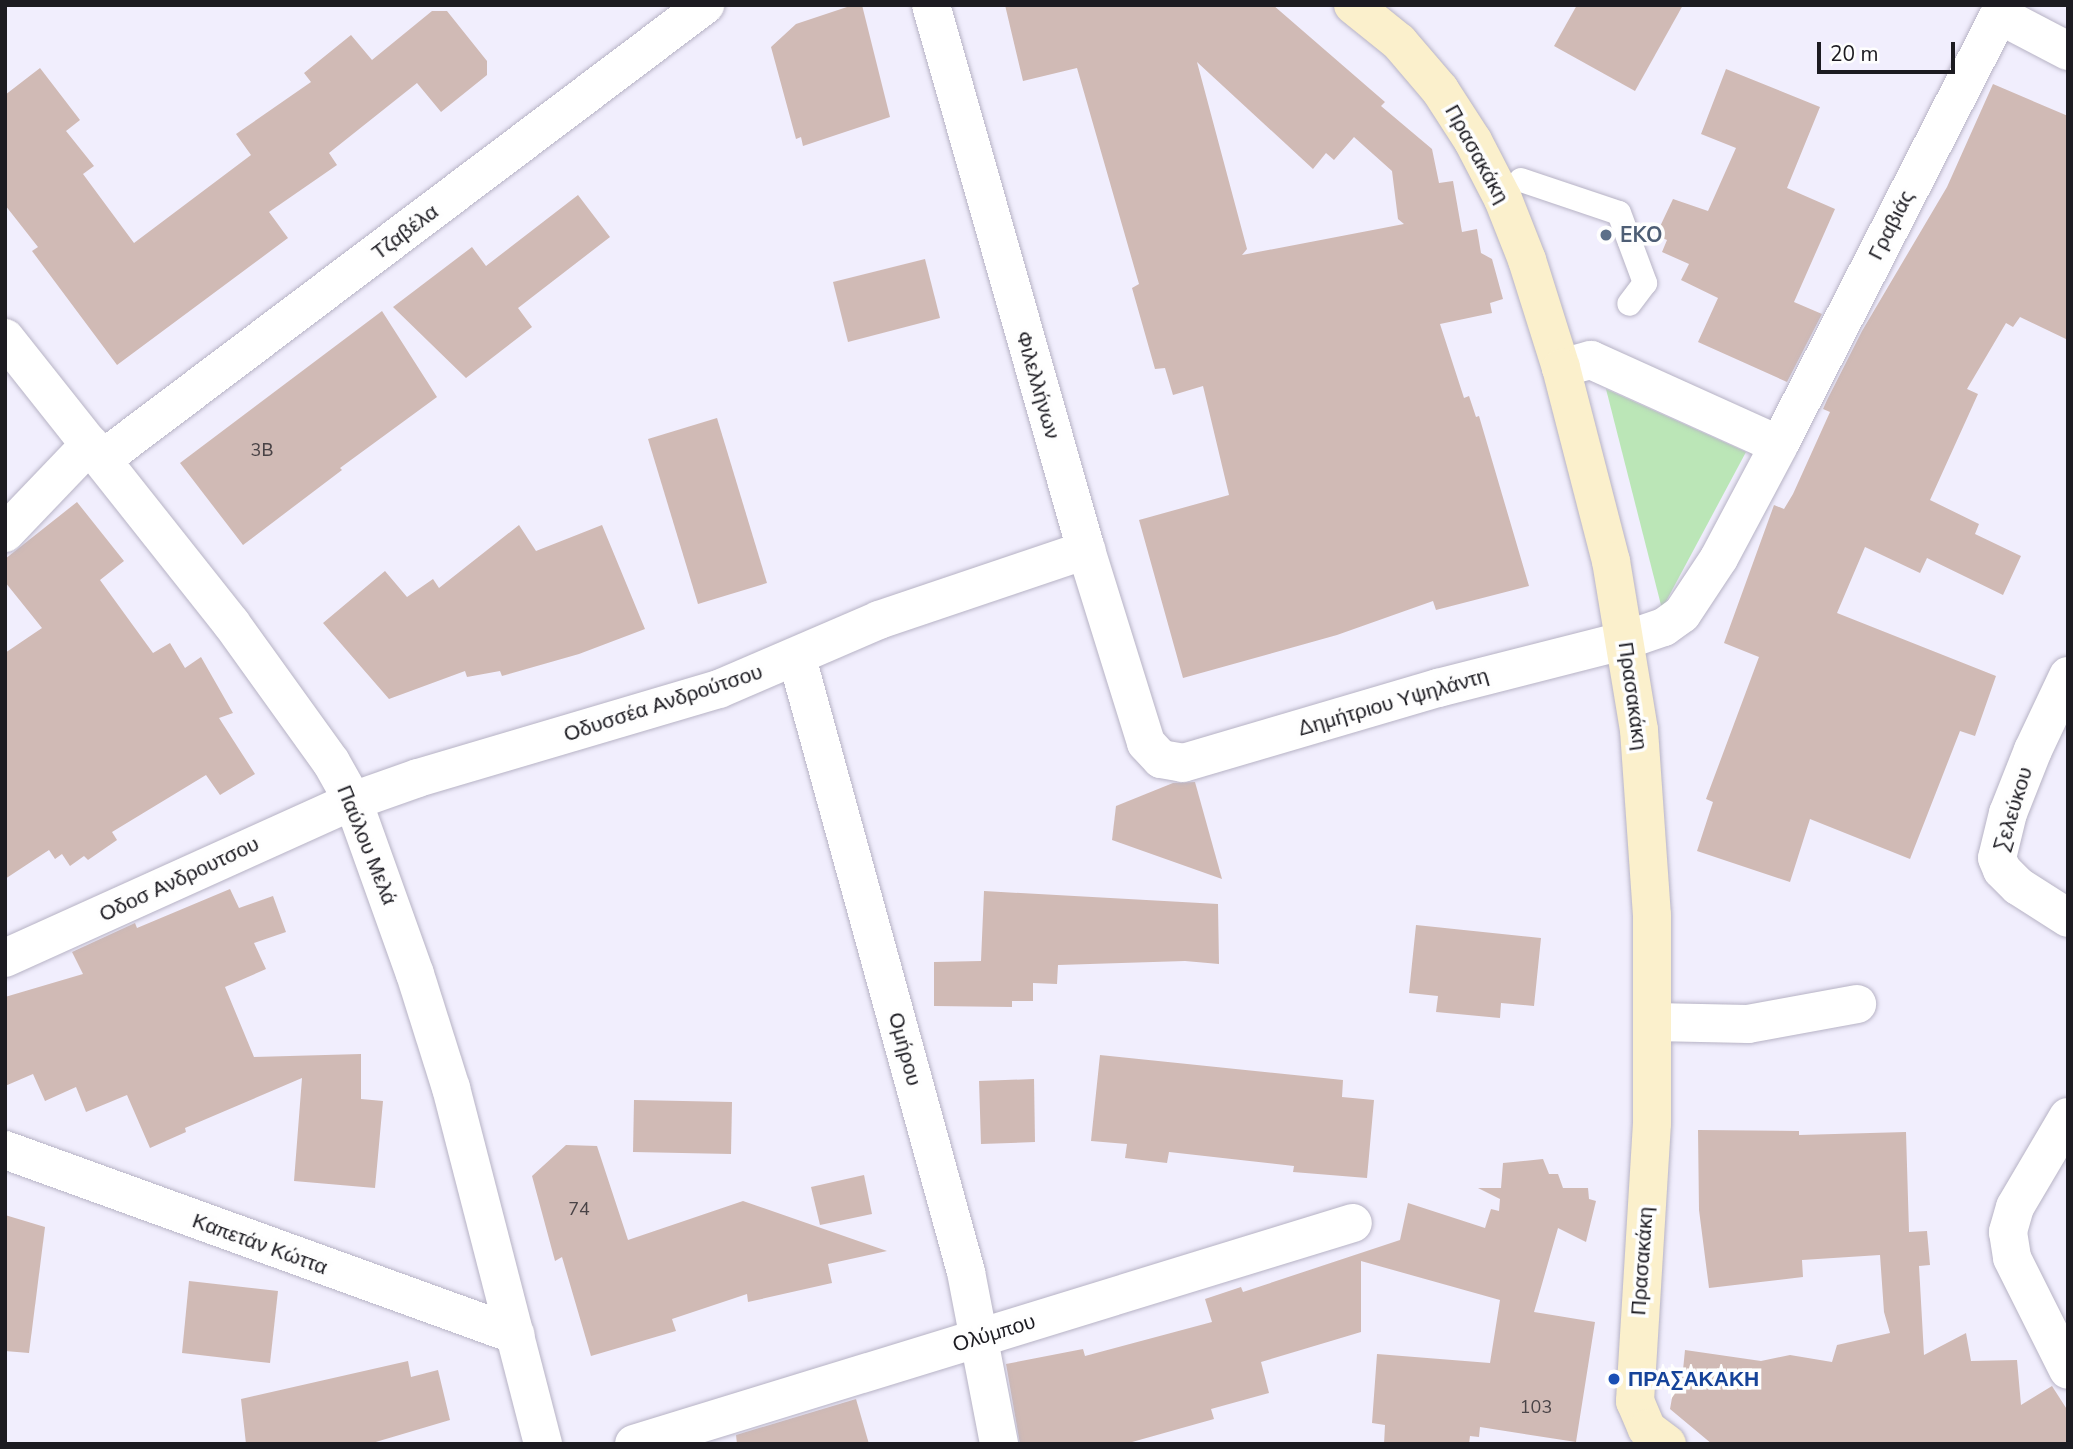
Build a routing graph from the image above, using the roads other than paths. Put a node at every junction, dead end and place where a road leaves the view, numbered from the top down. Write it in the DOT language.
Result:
graph roads {
  1 [pos="705,5"];
  2 [pos="930,5"];
  3 [pos="1353,5"];
  4 [pos="2002,10"];
  5 [pos="2068,51"];
  6 [pos="1521,180"];
  7 [pos="1629,304"];
  8 [pos="5,338"];
  9 [pos="1560,368"];
  10 [pos="1779,445"];
  11 [pos="97,451"];
  12 [pos="5,533"];
  13 [pos="1086,550"];
  14 [pos="1626,640"];
  15 [pos="797,658"];
  16 [pos="2068,676"];
  17 [pos="1161,759"];
  18 [pos="353,801"];
  19 [pos="2068,918"];
  20 [pos="5,958"];
  21 [pos="1857,1004"];
  22 [pos="1654,1022"];
  23 [pos="2068,1117"];
  24 [pos="5,1150"];
  25 [pos="1353,1223"];
  26 [pos="516,1335"];
  27 [pos="978,1337"];
  28 [pos="2068,1370"];
  29 [pos="1652,1440"];
  30 [pos="543,1444"];
  31 [pos="635,1444"];
  32 [pos="999,1444"];
  1 -- 11 [label="street, Τζαβέλα"];
  2 -- 13 [label="street, Φιλελλήνων"];
  3 -- 9 [label="street, Πρασακάκη"];
  4 -- 5 [label="street"];
  4 -- 10 [label="street, Γραβιάς"];
  6 -- 7 [label="lane"];
  8 -- 11 [label="street, Παύλου Μελά"];
  9 -- 10 [label="street"];
  9 -- 14 [label="street, Πρασακάκη"];
  10 -- 14 [label="street, Γραβιάς"];
  11 -- 12 [label="street, Τζαβέλα"];
  11 -- 18 [label="street, Παύλου Μελά"];
  13 -- 15 [label="street, Οδυσσέα Ανδρούτσου"];
  13 -- 17 [label="street, Φιλελλήνων"];
  14 -- 17 [label="street, Δημήτριου Υψηλάντη"];
  14 -- 22 [label="street, Πρασακάκη"];
  15 -- 18 [label="street, Οδυσσέα Ανδρούτσου"];
  15 -- 27 [label="street, Ομήρου"];
  16 -- 19 [label="street, Σελεύκου"];
  18 -- 20 [label="street, Οδοσ Ανδρουτσου"];
  18 -- 26 [label="street, Παύλου Μελά"];
  21 -- 22 [label="street"];
  22 -- 29 [label="street, Πρασακάκη"];
  23 -- 28 [label="street"];
  24 -- 26 [label="street, Καπετάν Κώττα"];
  25 -- 27 [label="street, Ολύμπου"];
  26 -- 30 [label="street, Παύλου Μελά"];
  27 -- 31 [label="street, Ολύμπου"];
  27 -- 32 [label="street, Ομήρου"];
}
